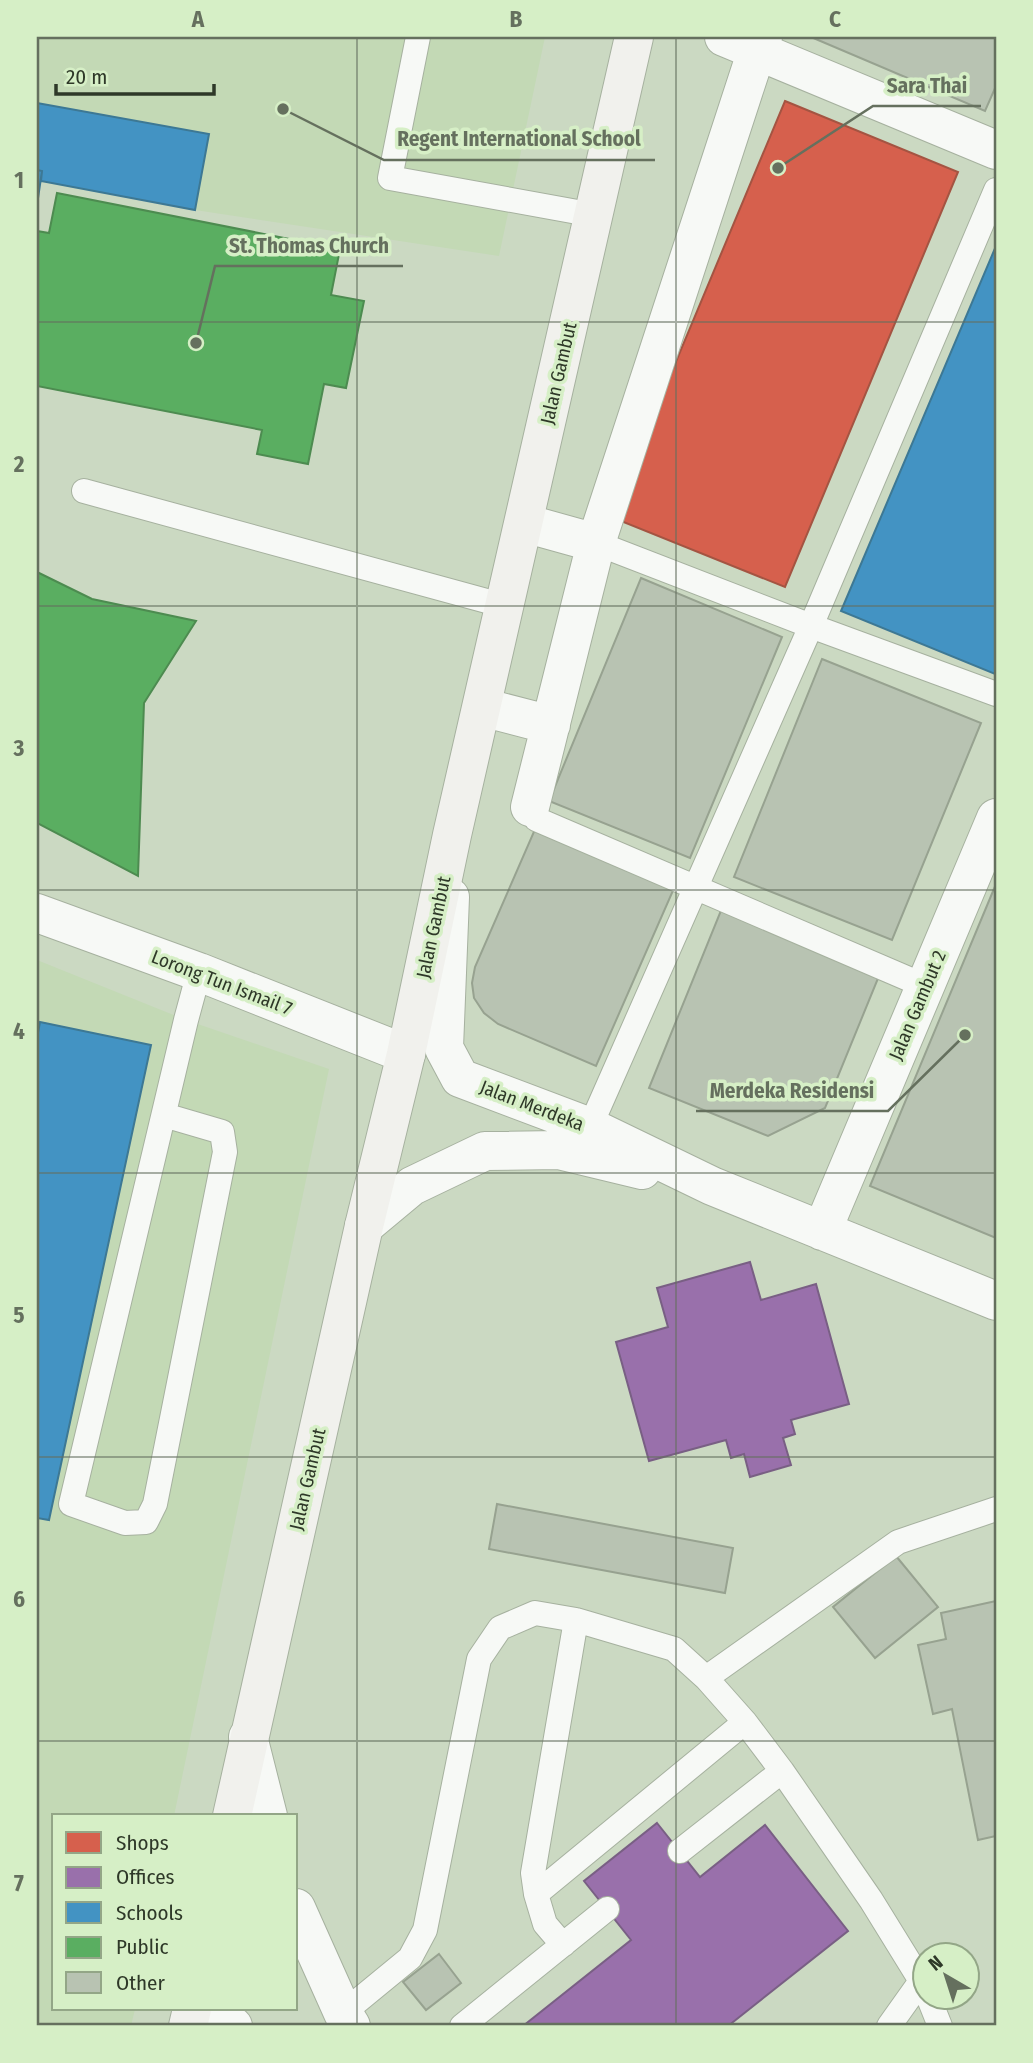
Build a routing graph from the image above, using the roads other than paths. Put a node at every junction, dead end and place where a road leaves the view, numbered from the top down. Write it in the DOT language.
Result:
graph roads {
  1 [pos="418,37"];
  2 [pos="634,37"];
  3 [pos="748,41"];
  4 [pos="996,150"];
  5 [pos="996,190"];
  6 [pos="594,215"];
  7 [pos="84,491"];
  8 [pos="524,523"];
  9 [pos="596,543"];
  10 [pos="505,606"];
  11 [pos="811,626"];
  12 [pos="996,694"];
  13 [pos="482,706"];
  14 [pos="551,725"];
  15 [pos="530,807"];
  16 [pos="996,818"];
  17 [pos="452,835"];
  18 [pos="695,889"];
  19 [pos="37,912"];
  20 [pos="200,972"];
  21 [pos="925,986"];
  22 [pos="406,1054"];
  23 [pos="164,1115"];
  24 [pos="590,1127"];
  25 [pos="712,1186"];
  26 [pos="364,1226"];
  27 [pos="822,1231"];
  28 [pos="996,1301"];
  29 [pos="996,1509"];
  30 [pos="576,1620"];
  31 [pos="706,1678"];
  32 [pos="745,1721"];
  33 [pos="248,1737"];
  34 [pos="782,1770"];
  35 [pos="232,1814"];
  36 [pos="267,1814"];
  37 [pos="680,1852"];
  38 [pos="536,1894"];
  39 [pos="607,1909"];
  40 [pos="298,1912"];
  41 [pos="563,1945"];
  42 [pos="911,1967"];
  43 [pos="911,2003"];
  44 [pos="208,2010"];
  45 [pos="347,2020"];
  46 [pos="233,2026"];
  47 [pos="462,2026"];
  48 [pos="889,2026"];
  1 -- 6 [label="lane"];
  2 -- 6 [label="street, Jalan Gambut"];
  3 -- 4 [label="street"];
  3 -- 9 [label="street"];
  5 -- 11 [label="lane"];
  6 -- 8 [label="street, Jalan Gambut"];
  7 -- 10 [label="lane"];
  8 -- 9 [label="street"];
  8 -- 10 [label="street, Jalan Gambut"];
  9 -- 11 [label="lane"];
  9 -- 14 [label="street"];
  10 -- 13 [label="street, Jalan Gambut"];
  11 -- 12 [label="lane"];
  11 -- 18 [label="lane"];
  13 -- 14 [label="street"];
  13 -- 17 [label="street, Jalan Gambut"];
  14 -- 15 [label="street"];
  15 -- 18 [label="lane"];
  16 -- 21 [label="street, Jalan Gambut 2"];
  17 -- 22 [label="street, Jalan Gambut"];
  17 -- 24 [label="street, Jalan Merdeka"];
  18 -- 21 [label="lane"];
  18 -- 24 [label="lane"];
  19 -- 20 [label="street, Lorong Tun Ismail 7"];
  20 -- 22 [label="street, Lorong Tun Ismail 7"];
  20 -- 23 [label="lane"];
  21 -- 27 [label="street, Jalan Gambut 2"];
  22 -- 26 [label="street, Jalan Gambut"];
  23 -- 23 [label="lane"];
  24 -- 25 [label="street, Jalan Merdeka"];
  25 -- 26 [label="street, Jalan Merdeka"];
  25 -- 27 [label="street, Jalan Merdeka"];
  26 -- 33 [label="street, Jalan Gambut"];
  27 -- 28 [label="street, Jalan Merdeka"];
  29 -- 31 [label="lane"];
  30 -- 31 [label="lane"];
  30 -- 38 [label="lane"];
  30 -- 45 [label="lane"];
  31 -- 32 [label="lane"];
  32 -- 34 [label="lane"];
  32 -- 38 [label="lane"];
  33 -- 35 [label="street, Jalan Gambut"];
  33 -- 36 [label="street"];
  34 -- 37 [label="lane"];
  34 -- 42 [label="lane"];
  38 -- 41 [label="lane"];
  39 -- 41 [label="lane"];
  40 -- 45 [label="street"];
  41 -- 47 [label="lane"];
  43 -- 48 [label="lane"];
  44 -- 46 [label="street"];
}
